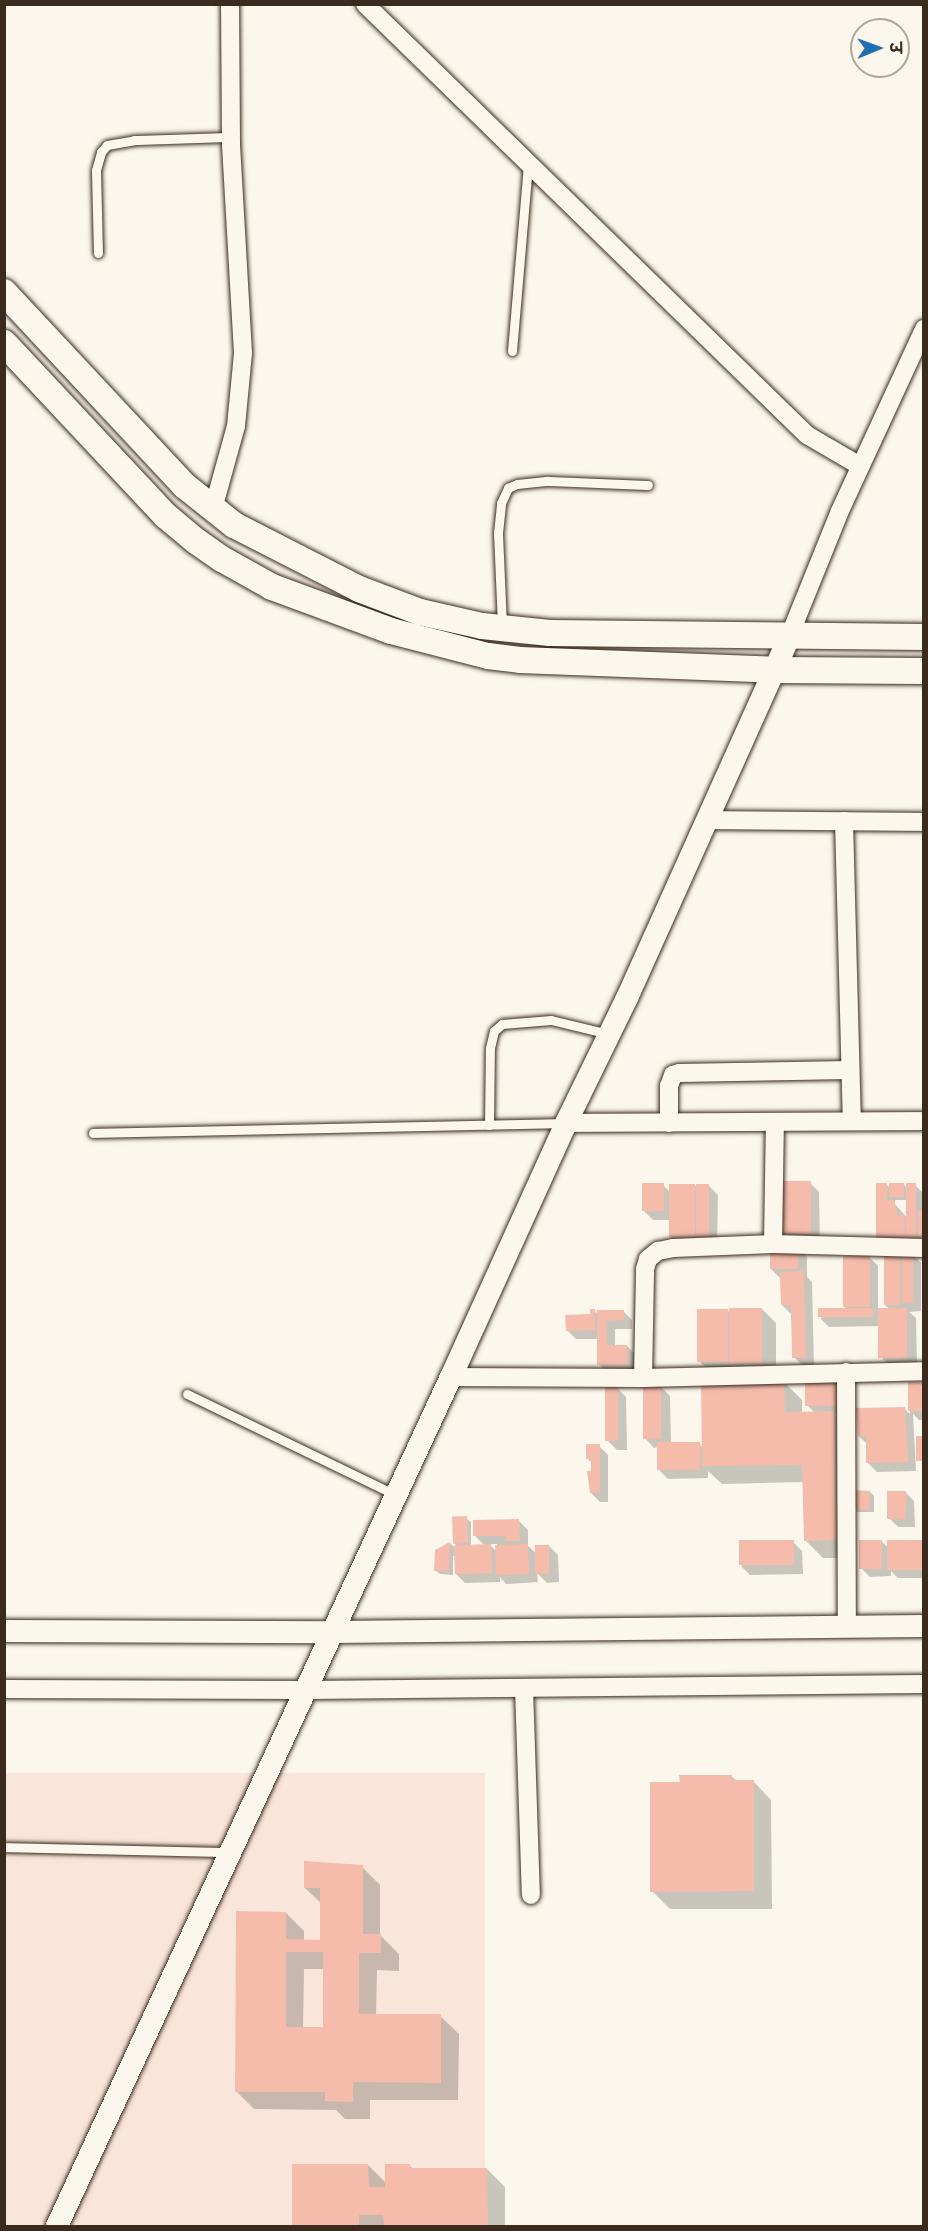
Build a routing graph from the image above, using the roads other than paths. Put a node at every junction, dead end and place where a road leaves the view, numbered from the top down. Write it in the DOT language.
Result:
graph roads {
  1 [pos="230,4"];
  2 [pos="365,4"];
  3 [pos="231,137"];
  4 [pos="528,164"];
  5 [pos="98,253"];
  6 [pos="4,292"];
  7 [pos="924,329"];
  8 [pos="4,343"];
  9 [pos="512,351"];
  10 [pos="860,466"];
  11 [pos="648,485"];
  12 [pos="213,509"];
  13 [pos="502,628"];
  14 [pos="789,636"];
  15 [pos="924,637"];
  16 [pos="776,670"];
  17 [pos="924,671"];
  18 [pos="707,820"];
  19 [pos="844,821"];
  20 [pos="924,822"];
  21 [pos="609,1034"];
  22 [pos="849,1070"];
  23 [pos="852,1121"];
  24 [pos="924,1121"];
  25 [pos="775,1122"];
  26 [pos="566,1123"];
  27 [pos="669,1123"];
  28 [pos="489,1125"];
  29 [pos="93,1133"];
  30 [pos="773,1244"];
  31 [pos="924,1248"];
  32 [pos="924,1371"];
  33 [pos="846,1372"];
  34 [pos="451,1377"];
  35 [pos="643,1378"];
  36 [pos="187,1394"];
  37 [pos="396,1495"];
  38 [pos="847,1626"];
  39 [pos="924,1626"];
  40 [pos="4,1631"];
  41 [pos="333,1632"];
  42 [pos="924,1684"];
  43 [pos="524,1688"];
  44 [pos="4,1689"];
  45 [pos="306,1690"];
  46 [pos="4,1847"];
  47 [pos="231,1852"];
  48 [pos="531,1895"];
  49 [pos="57,2226"];
  1 -- 3 [label="street"];
  2 -- 4 [label="street"];
  3 -- 5 [label="lane"];
  3 -- 12 [label="street"];
  4 -- 9 [label="lane"];
  4 -- 10 [label="street"];
  6 -- 12 [label="main road"];
  7 -- 10 [label="street"];
  8 -- 16 [label="main road"];
  10 -- 14 [label="street"];
  11 -- 13 [label="lane"];
  12 -- 13 [label="main road"];
  13 -- 14 [label="main road"];
  14 -- 15 [label="main road"];
  14 -- 16 [label="street"];
  16 -- 17 [label="main road"];
  16 -- 18 [label="street"];
  18 -- 19 [label="street"];
  18 -- 21 [label="street"];
  19 -- 20 [label="street"];
  19 -- 22 [label="street"];
  21 -- 26 [label="street"];
  21 -- 28 [label="lane"];
  22 -- 23 [label="street"];
  22 -- 27 [label="street"];
  23 -- 24 [label="street"];
  23 -- 25 [label="street"];
  25 -- 27 [label="street"];
  25 -- 30 [label="street"];
  26 -- 27 [label="street"];
  26 -- 28 [label="lane"];
  26 -- 34 [label="street"];
  28 -- 29 [label="lane"];
  30 -- 31 [label="street"];
  30 -- 35 [label="street"];
  32 -- 33 [label="street"];
  33 -- 35 [label="street"];
  33 -- 38 [label="street"];
  34 -- 35 [label="street"];
  34 -- 37 [label="street"];
  36 -- 37 [label="lane"];
  37 -- 41 [label="street"];
  38 -- 39 [label="street"];
  38 -- 41 [label="street"];
  40 -- 41 [label="street"];
  41 -- 45 [label="street"];
  42 -- 43 [label="street"];
  43 -- 45 [label="street"];
  43 -- 48 [label="street"];
  44 -- 45 [label="street"];
  45 -- 47 [label="street"];
  46 -- 47 [label="lane"];
  47 -- 49 [label="street"];
}
